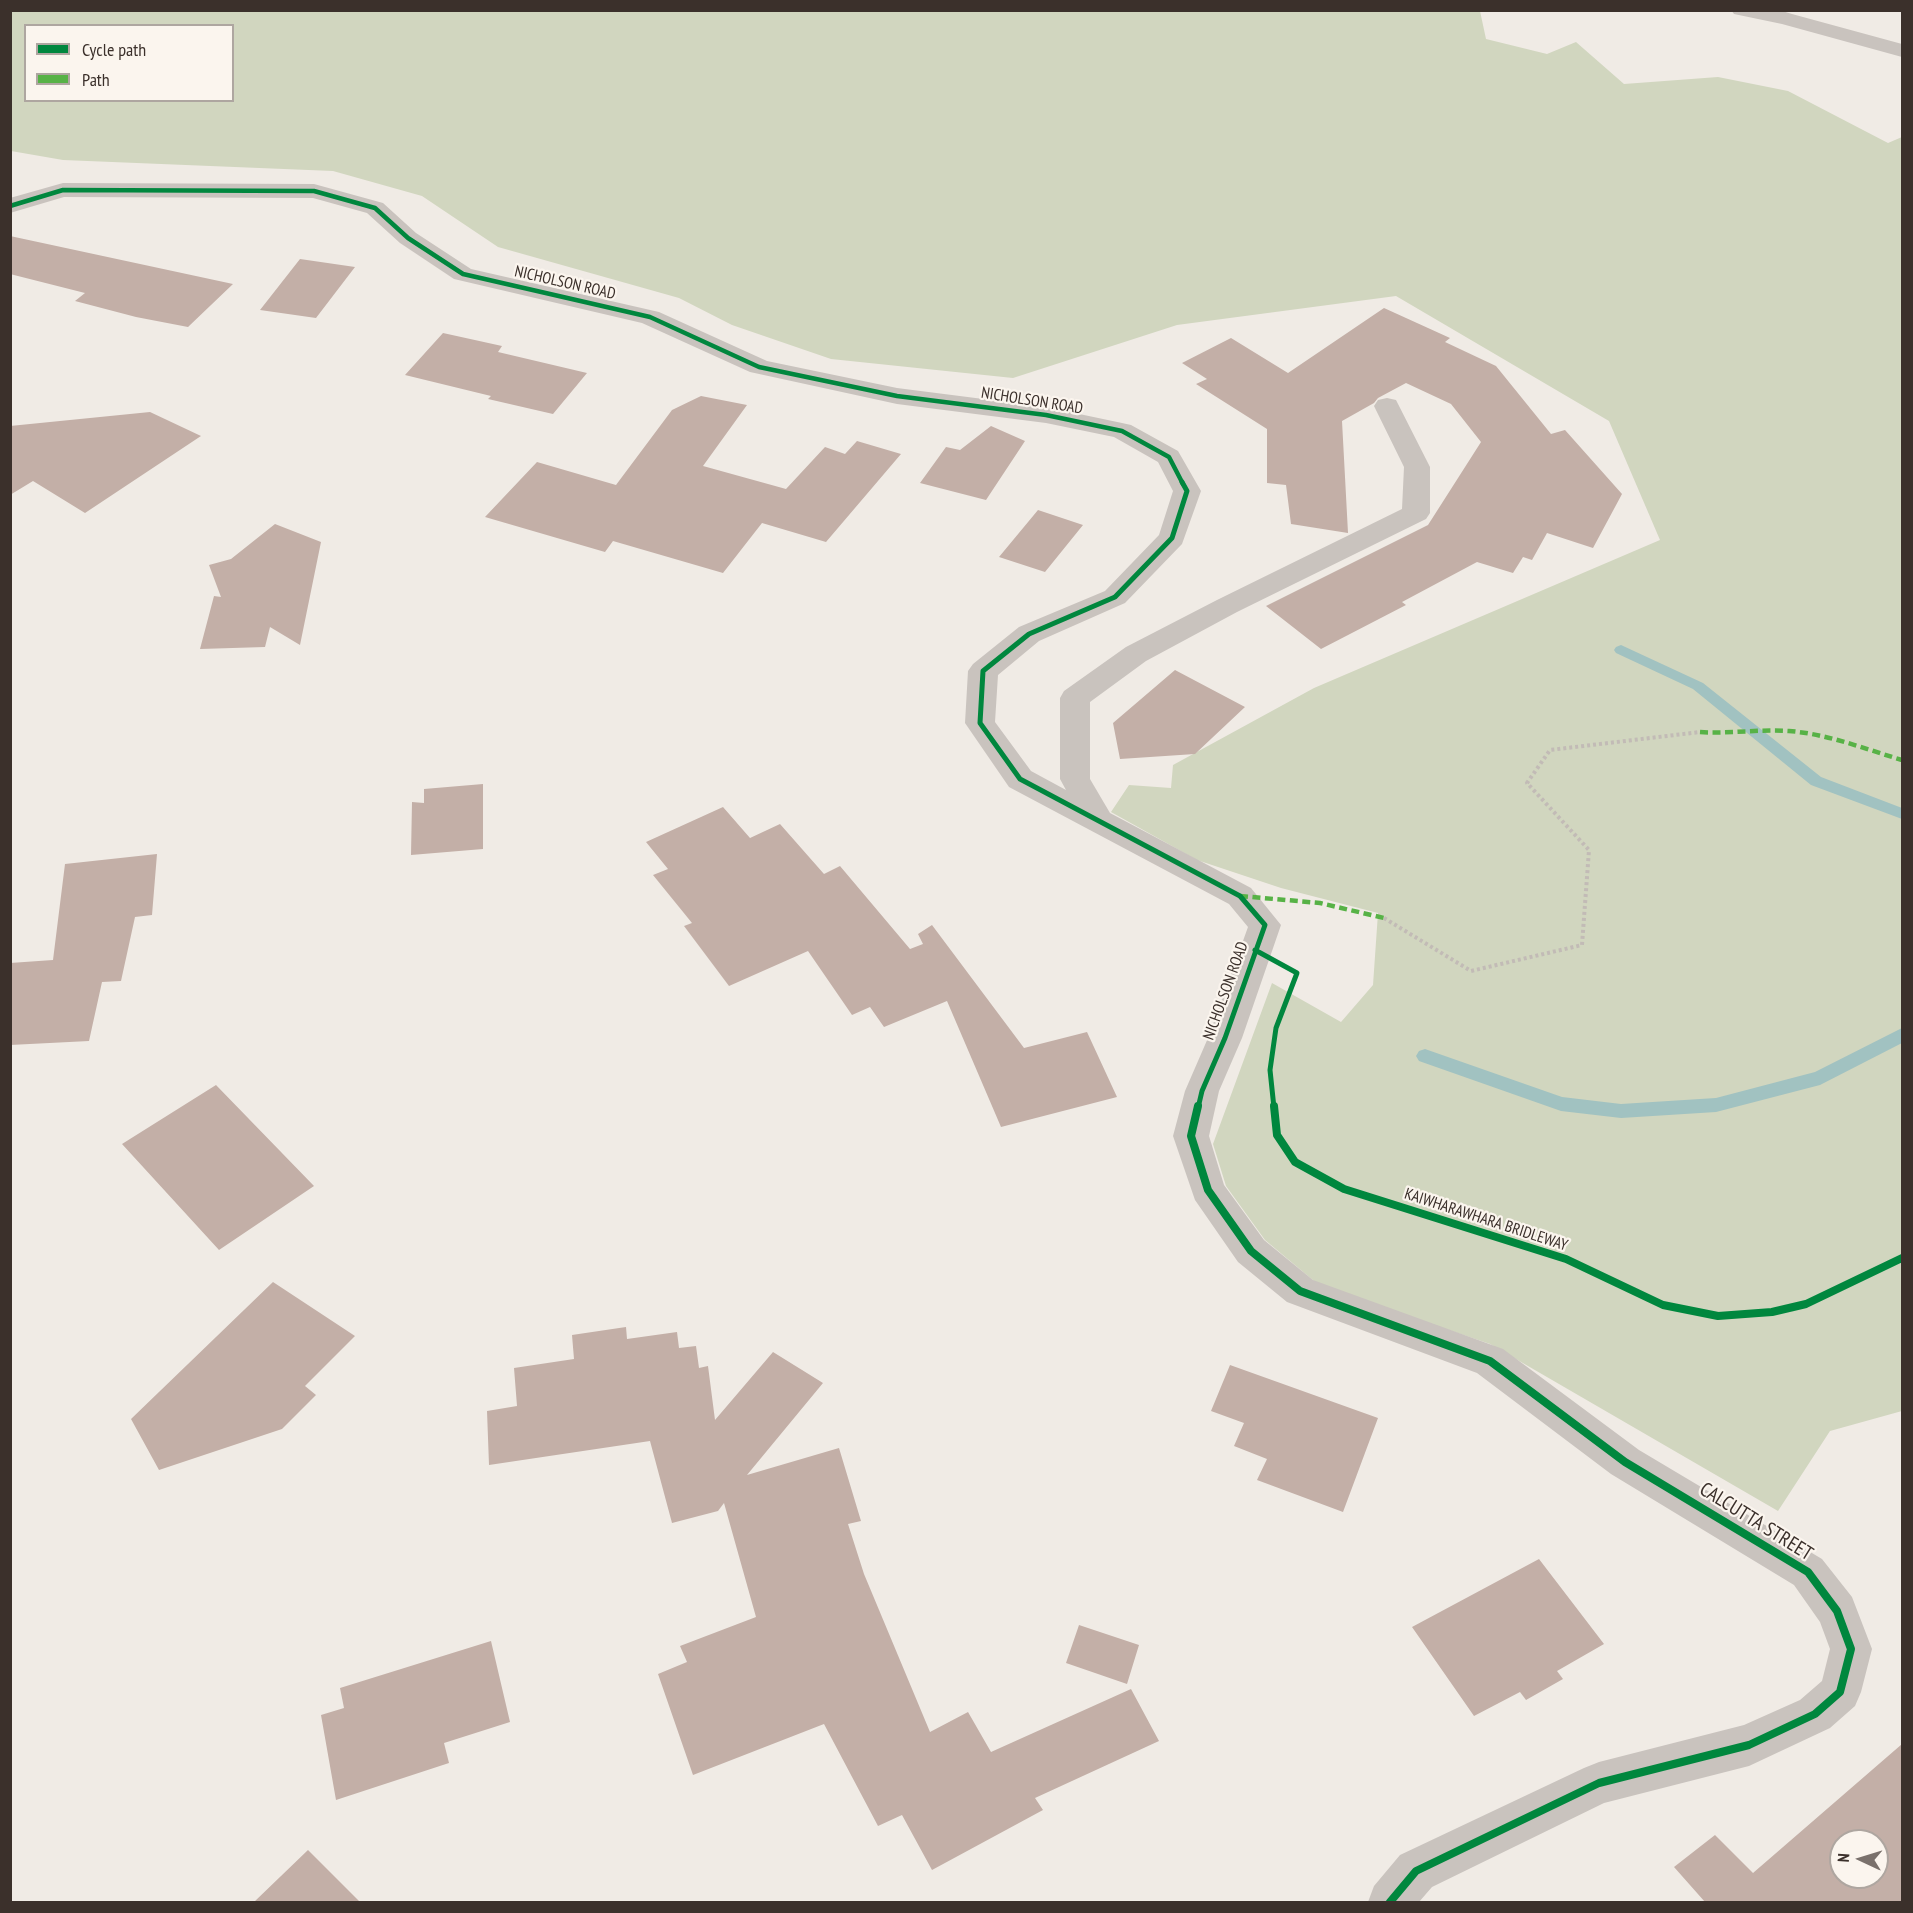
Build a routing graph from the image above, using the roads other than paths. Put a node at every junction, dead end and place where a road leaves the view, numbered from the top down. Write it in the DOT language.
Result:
graph roads {
  1 [pos="1741,10"];
  2 [pos="1902,51"];
  3 [pos="10,206"];
  4 [pos="1387,406"];
  5 [pos="1099,822"];
  6 [pos="1191,1136"];
  7 [pos="1390,1902"];
  1 -- 2 [label="street"];
  3 -- 5 [label="street, NICHOLSON ROAD"];
  4 -- 5 [label="street"];
  5 -- 6 [label="street, NICHOLSON ROAD"];
  6 -- 7 [label="street, CALCUTTA STREET"];
}
